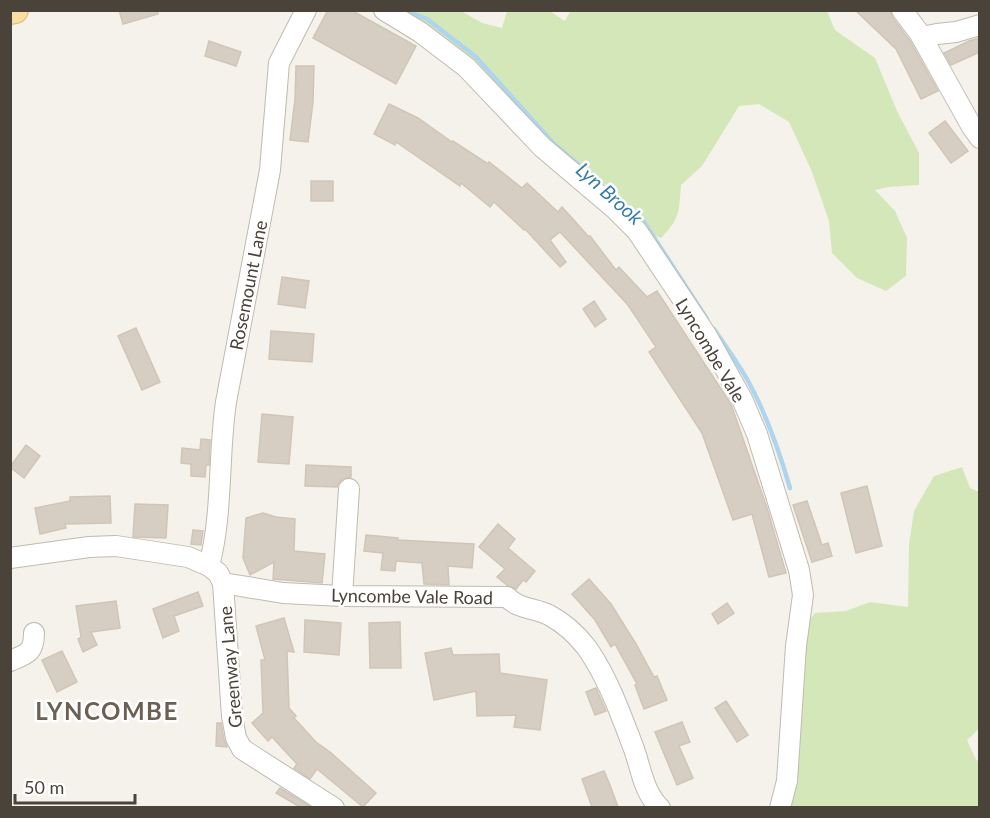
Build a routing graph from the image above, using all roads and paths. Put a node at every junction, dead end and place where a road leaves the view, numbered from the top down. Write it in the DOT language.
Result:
graph roads {
  1 [pos="306,10"];
  2 [pos="384,10"];
  3 [pos="902,10"];
  4 [pos="980,26"];
  5 [pos="922,37"];
  6 [pos="980,138"];
  7 [pos="349,489"];
  8 [pos="10,558"];
  9 [pos="209,566"];
  10 [pos="223,583"];
  11 [pos="342,596"];
  12 [pos="34,633"];
  13 [pos="10,661"];
  14 [pos="654,805"];
  15 [pos="334,807"];
  16 [pos="780,807"];
  1 -- 9 [label="street, Rosemount Lane"];
  2 -- 16 [label="street, Lyncombe Vale"];
  3 -- 5 [label="street"];
  4 -- 5 [label="street"];
  5 -- 6 [label="street"];
  7 -- 11 [label="street"];
  8 -- 9 [label="street"];
  9 -- 10 [label="street"];
  10 -- 11 [label="street, Lyncombe Vale Road"];
  10 -- 15 [label="street, Greenway Lane"];
  11 -- 14 [label="street, Lyncombe Vale Road"];
  12 -- 13 [label="street"];
}
